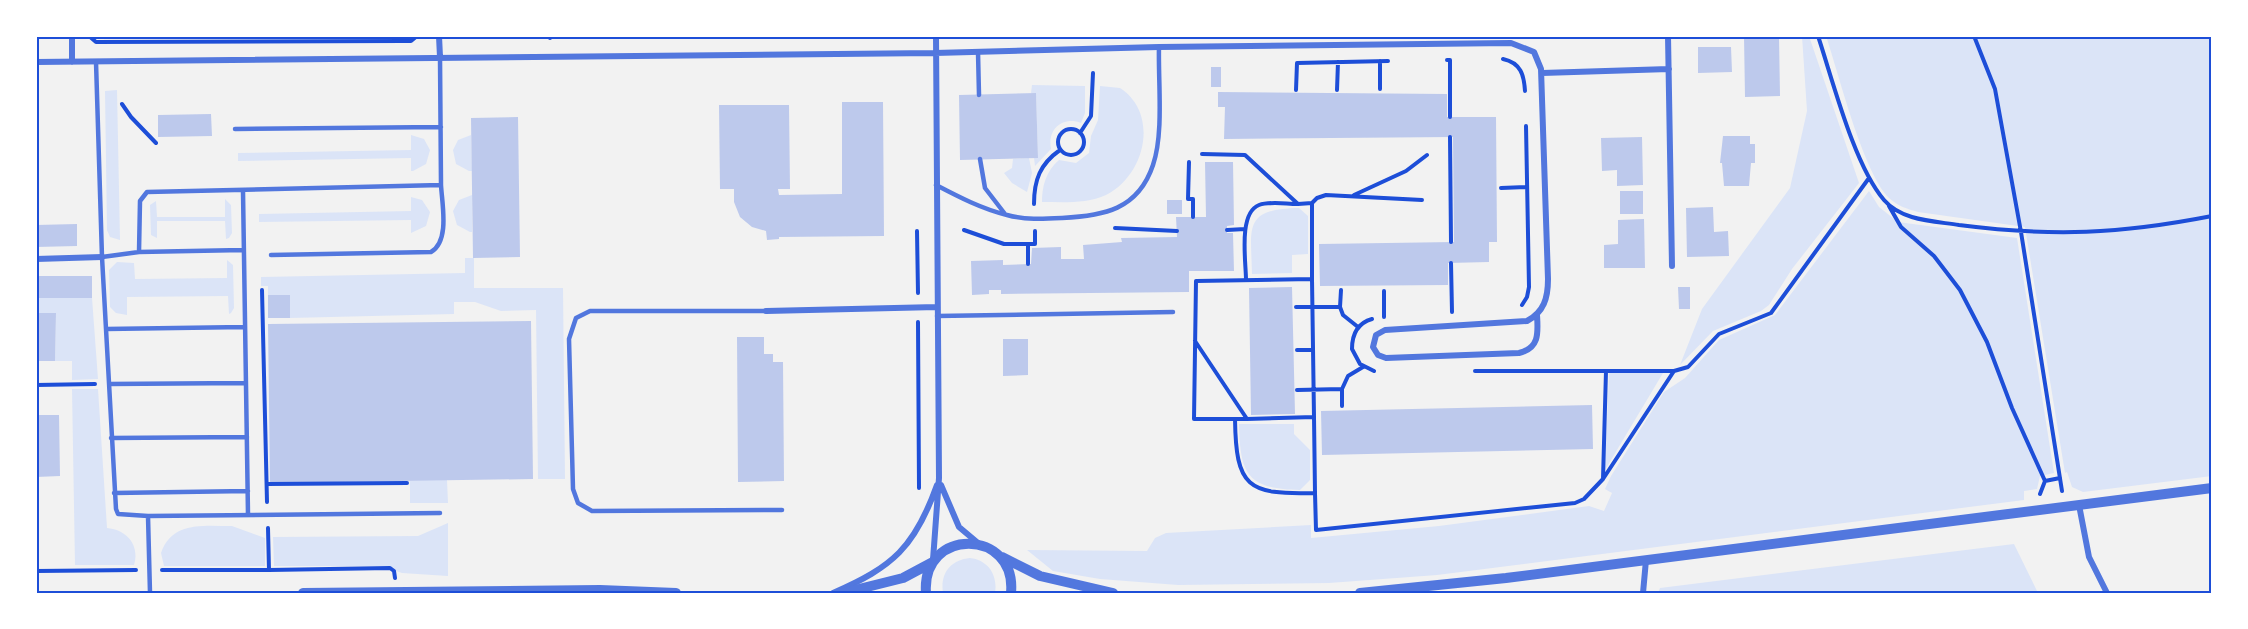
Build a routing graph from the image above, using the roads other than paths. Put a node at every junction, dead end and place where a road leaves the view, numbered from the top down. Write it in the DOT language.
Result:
graph roads {
  1 [pos="72,36"];
  2 [pos="439,36"];
  3 [pos="936,36"];
  4 [pos="1668,36"];
  5 [pos="1159,47"];
  6 [pos="978,52"];
  7 [pos="936,53"];
  8 [pos="440,57"];
  9 [pos="36,62"];
  10 [pos="72,62"];
  11 [pos="96,62"];
  12 [pos="1669,69"];
  13 [pos="1542,73"];
  14 [pos="979,94"];
  15 [pos="441,127"];
  16 [pos="235,129"];
  17 [pos="980,159"];
  18 [pos="441,185"];
  19 [pos="936,185"];
  20 [pos="243,191"];
  21 [pos="1007,215"];
  22 [pos="243,250"];
  23 [pos="139,252"];
  24 [pos="271,255"];
  25 [pos="102,257"];
  26 [pos="36,259"];
  27 [pos="1672,266"];
  28 [pos="937,307"];
  29 [pos="766,311"];
  30 [pos="1173,312"];
  31 [pos="1537,315"];
  32 [pos="937,316"];
  33 [pos="245,327"];
  34 [pos="106,329"];
  35 [pos="246,383"];
  36 [pos="109,384"];
  37 [pos="247,437"];
  38 [pos="111,438"];
  39 [pos="939,478"];
  40 [pos="2212,488"];
  41 [pos="248,491"];
  42 [pos="114,493"];
  43 [pos="2079,505"];
  44 [pos="782,510"];
  45 [pos="440,513"];
  46 [pos="248,515"];
  47 [pos="148,516"];
  48 [pos="981,545"];
  49 [pos="998,555"];
  50 [pos="1646,560"];
  51 [pos="933,562"];
  52 [pos="585,591"];
  53 [pos="450,592"];
  54 [pos="150,593"];
  55 [pos="303,593"];
  56 [pos="676,593"];
  57 [pos="833,593"];
  58 [pos="843,593"];
  59 [pos="926,593"];
  60 [pos="1011,593"];
  61 [pos="1113,593"];
  62 [pos="1360,593"];
  63 [pos="1643,593"];
  64 [pos="2107,593"];
  1 -- 10 [label="street"];
  2 -- 8 [label="street"];
  3 -- 7 [label="street"];
  4 -- 12 [label="street"];
  5 -- 6 [label="street"];
  5 -- 13 [label="street"];
  5 -- 21 [label="lane"];
  6 -- 7 [label="street"];
  6 -- 14 [label="lane"];
  7 -- 8 [label="street"];
  7 -- 19 [label="street"];
  8 -- 11 [label="street"];
  8 -- 15 [label="lane"];
  9 -- 10 [label="street"];
  10 -- 11 [label="street"];
  11 -- 25 [label="lane"];
  12 -- 13 [label="street"];
  12 -- 27 [label="street"];
  13 -- 31 [label="street"];
  15 -- 16 [label="lane"];
  15 -- 18 [label="lane"];
  17 -- 21 [label="lane"];
  18 -- 20 [label="lane"];
  18 -- 24 [label="lane"];
  19 -- 21 [label="lane"];
  19 -- 28 [label="street"];
  20 -- 22 [label="lane"];
  20 -- 23 [label="lane"];
  22 -- 23 [label="lane"];
  22 -- 33 [label="lane"];
  23 -- 25 [label="lane"];
  25 -- 26 [label="street"];
  25 -- 34 [label="lane"];
  28 -- 29 [label="street"];
  28 -- 32 [label="street"];
  29 -- 44 [label="lane"];
  30 -- 32 [label="lane"];
  31 -- 31 [label="street"];
  32 -- 39 [label="street"];
  33 -- 34 [label="lane"];
  33 -- 35 [label="lane"];
  34 -- 36 [label="lane"];
  35 -- 36 [label="lane"];
  35 -- 37 [label="lane"];
  36 -- 38 [label="lane"];
  37 -- 38 [label="lane"];
  37 -- 41 [label="lane"];
  38 -- 42 [label="lane"];
  39 -- 48 [label="street"];
  39 -- 51 [label="street"];
  39 -- 57 [label="street"];
  40 -- 43 [label="street"];
  41 -- 42 [label="lane"];
  41 -- 46 [label="lane"];
  42 -- 47 [label="lane"];
  43 -- 50 [label="street"];
  43 -- 64 [label="street"];
  45 -- 46 [label="lane"];
  46 -- 47 [label="lane"];
  47 -- 54 [label="lane"];
  48 -- 49 [label="street"];
  48 -- 51 [label="street"];
  49 -- 60 [label="street"];
  49 -- 61 [label="street"];
  50 -- 62 [label="street"];
  50 -- 63 [label="street"];
  51 -- 58 [label="street"];
  51 -- 59 [label="street"];
  52 -- 53 [label="street"];
  52 -- 56 [label="street"];
  53 -- 55 [label="street"];
}
